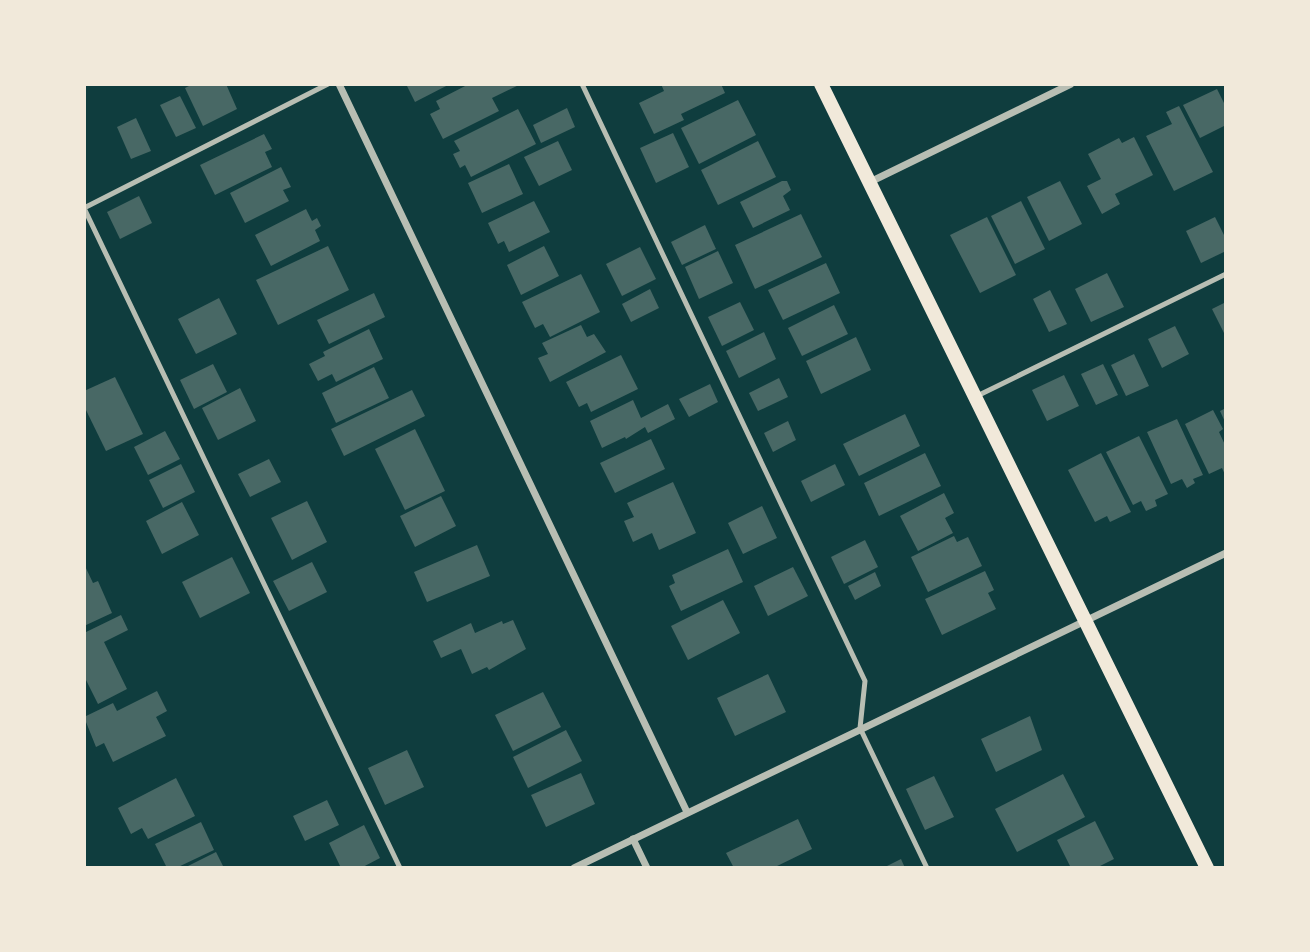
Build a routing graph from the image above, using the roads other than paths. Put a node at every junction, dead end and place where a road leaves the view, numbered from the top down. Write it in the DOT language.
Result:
graph roads {
  1 [pos="328,84"];
  2 [pos="339,84"];
  3 [pos="582,84"];
  4 [pos="821,84"];
  5 [pos="1071,84"];
  6 [pos="869,182"];
  7 [pos="1226,274"];
  8 [pos="974,398"];
  9 [pos="1226,553"];
  10 [pos="1085,621"];
  11 [pos="860,728"];
  12 [pos="687,812"];
  13 [pos="633,839"];
  14 [pos="400,868"];
  15 [pos="575,868"];
  16 [pos="647,868"];
  17 [pos="927,868"];
  18 [pos="1207,868"];
  1 -- 14 [label="lane"];
  2 -- 12 [label="street"];
  3 -- 11 [label="lane"];
  4 -- 6 [label="main road"];
  5 -- 6 [label="street"];
  6 -- 8 [label="main road"];
  7 -- 8 [label="lane"];
  8 -- 10 [label="main road"];
  9 -- 10 [label="street"];
  10 -- 11 [label="street"];
  10 -- 18 [label="main road"];
  11 -- 12 [label="street"];
  11 -- 17 [label="lane"];
  12 -- 13 [label="street"];
  13 -- 15 [label="street"];
  13 -- 16 [label="street"];
}
